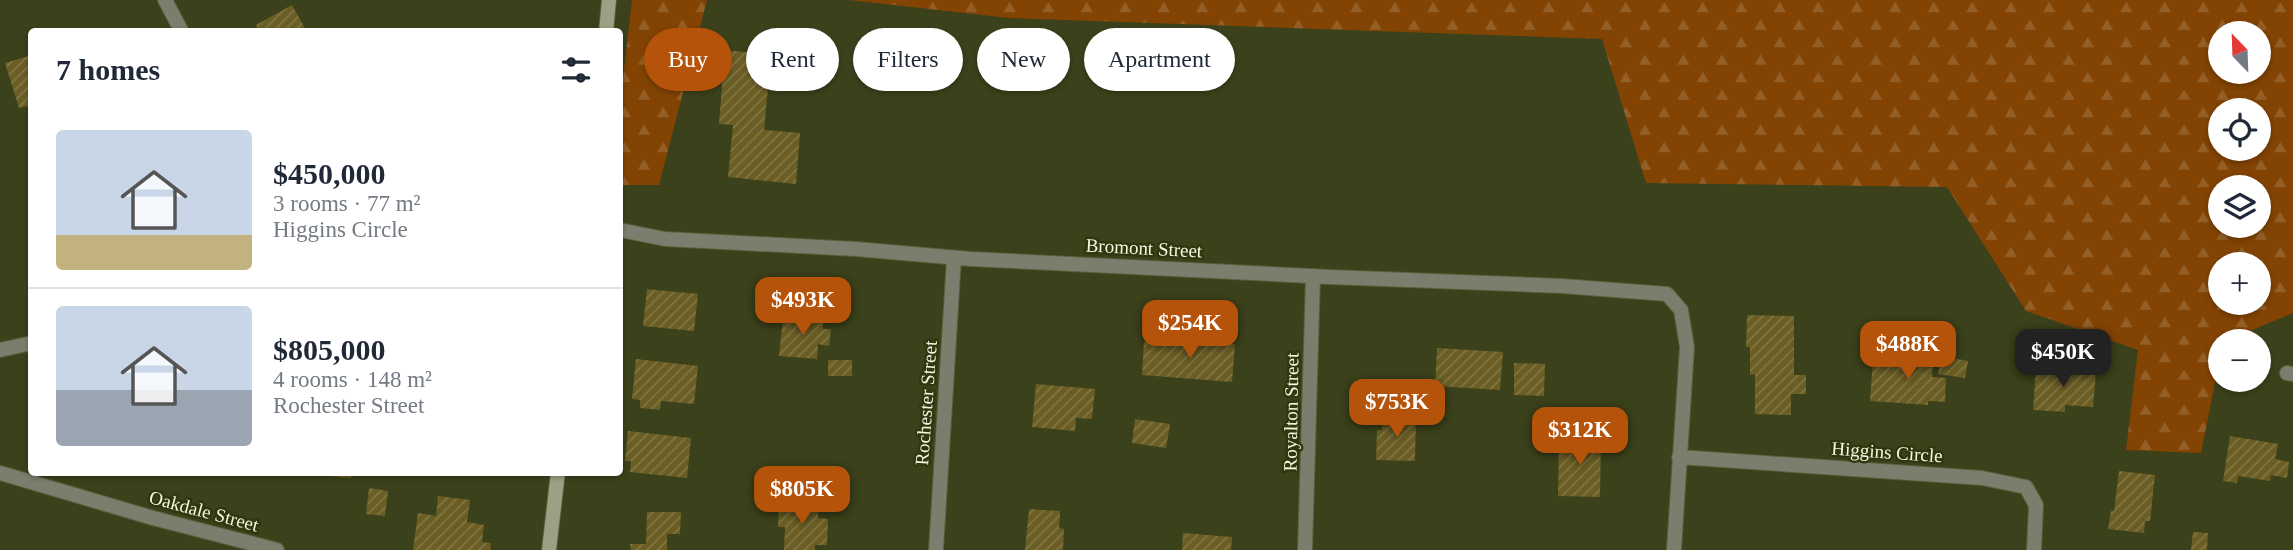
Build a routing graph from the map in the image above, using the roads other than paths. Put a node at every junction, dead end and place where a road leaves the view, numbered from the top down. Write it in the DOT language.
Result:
graph roads {
  1 [pos="165,0"];
  2 [pos="609,0"];
  3 [pos="180,28"];
  4 [pos="606,28"];
  5 [pos="623,231"];
  6 [pos="954,258"];
  7 [pos="1313,276"];
  8 [pos="28,344"];
  9 [pos="0,350"];
  10 [pos="1679,457"];
  11 [pos="0,473"];
  12 [pos="558,476"];
  13 [pos="277,550"];
  14 [pos="549,550"];
  15 [pos="936,550"];
  16 [pos="1305,550"];
  17 [pos="1674,550"];
  18 [pos="2034,550"];
  1 -- 3 [label="street"];
  2 -- 4 [label="street"];
  5 -- 6 [label="street, Bromont Street"];
  6 -- 7 [label="street, Bromont Street"];
  6 -- 15 [label="street, Rochester Street"];
  7 -- 10 [label="street, Bromont Street"];
  7 -- 16 [label="street, Royalton Street"];
  8 -- 9 [label="street"];
  10 -- 17 [label="street"];
  10 -- 18 [label="street, Higgins Circle"];
  11 -- 13 [label="street, Oakdale Street"];
  12 -- 14 [label="street"];
}
